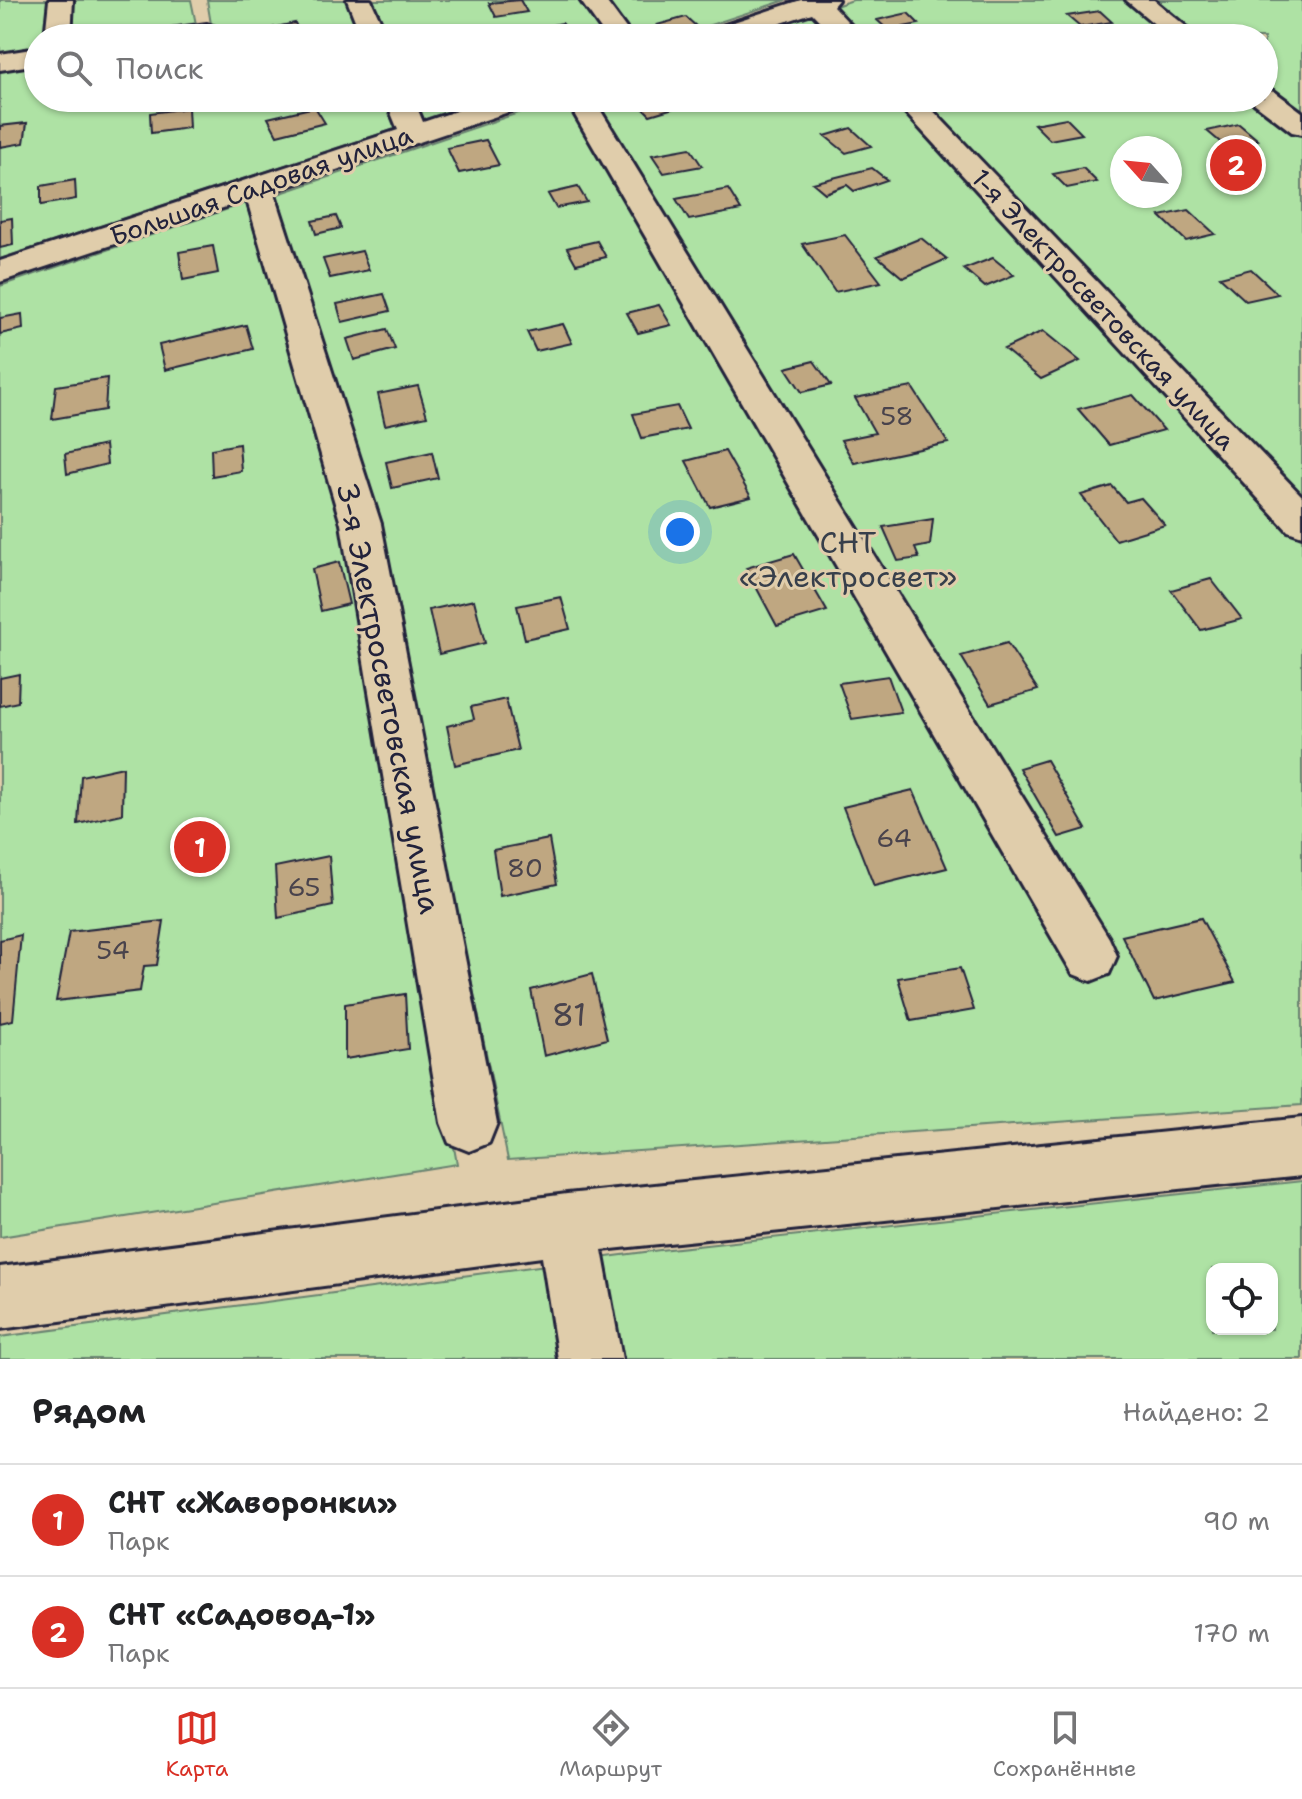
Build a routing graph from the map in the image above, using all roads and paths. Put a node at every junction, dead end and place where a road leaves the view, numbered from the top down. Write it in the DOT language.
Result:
graph roads {
  1 [pos="61,0"];
  2 [pos="359,0"];
  3 [pos="592,0"];
  4 [pos="1138,0"];
  5 [pos="822,2"];
  6 [pos="59,24"];
  7 [pos="369,24"];
  8 [pos="610,24"];
  9 [pos="753,24"];
  10 [pos="839,24"];
  11 [pos="1169,24"];
  12 [pos="24,58"];
  13 [pos="0,62"];
  14 [pos="1278,108"];
  15 [pos="405,112"];
  16 [pos="479,112"];
  17 [pos="587,112"];
  18 [pos="919,112"];
  19 [pos="1302,126"];
  20 [pos="414,133"];
  21 [pos="258,187"];
  22 [pos="0,272"];
  23 [pos="1302,521"];
  24 [pos="1091,956"];
  25 [pos="469,1123"];
  26 [pos="1302,1147"];
  27 [pos="567,1224"];
  28 [pos="0,1298"];
  29 [pos="590,1359"];
  1 -- 6 [label="street"];
  2 -- 7 [label="street"];
  3 -- 8 [label="street"];
  4 -- 11 [label="street"];
  5 -- 9 [label="street"];
  5 -- 10 [label="street"];
  12 -- 13 [label="street"];
  14 -- 19 [label="street"];
  15 -- 20 [label="street"];
  16 -- 20 [label="street, Большая Садовая улица"];
  17 -- 24 [label="street"];
  18 -- 23 [label="street, 1-я Электросветовская улица"];
  20 -- 21 [label="street, Большая Садовая улица"];
  21 -- 22 [label="street, Большая Садовая улица"];
  21 -- 25 [label="street, 3-я Электросветовская улица"];
  26 -- 27 [label="street"];
  27 -- 28 [label="street"];
  27 -- 29 [label="street"];
}
